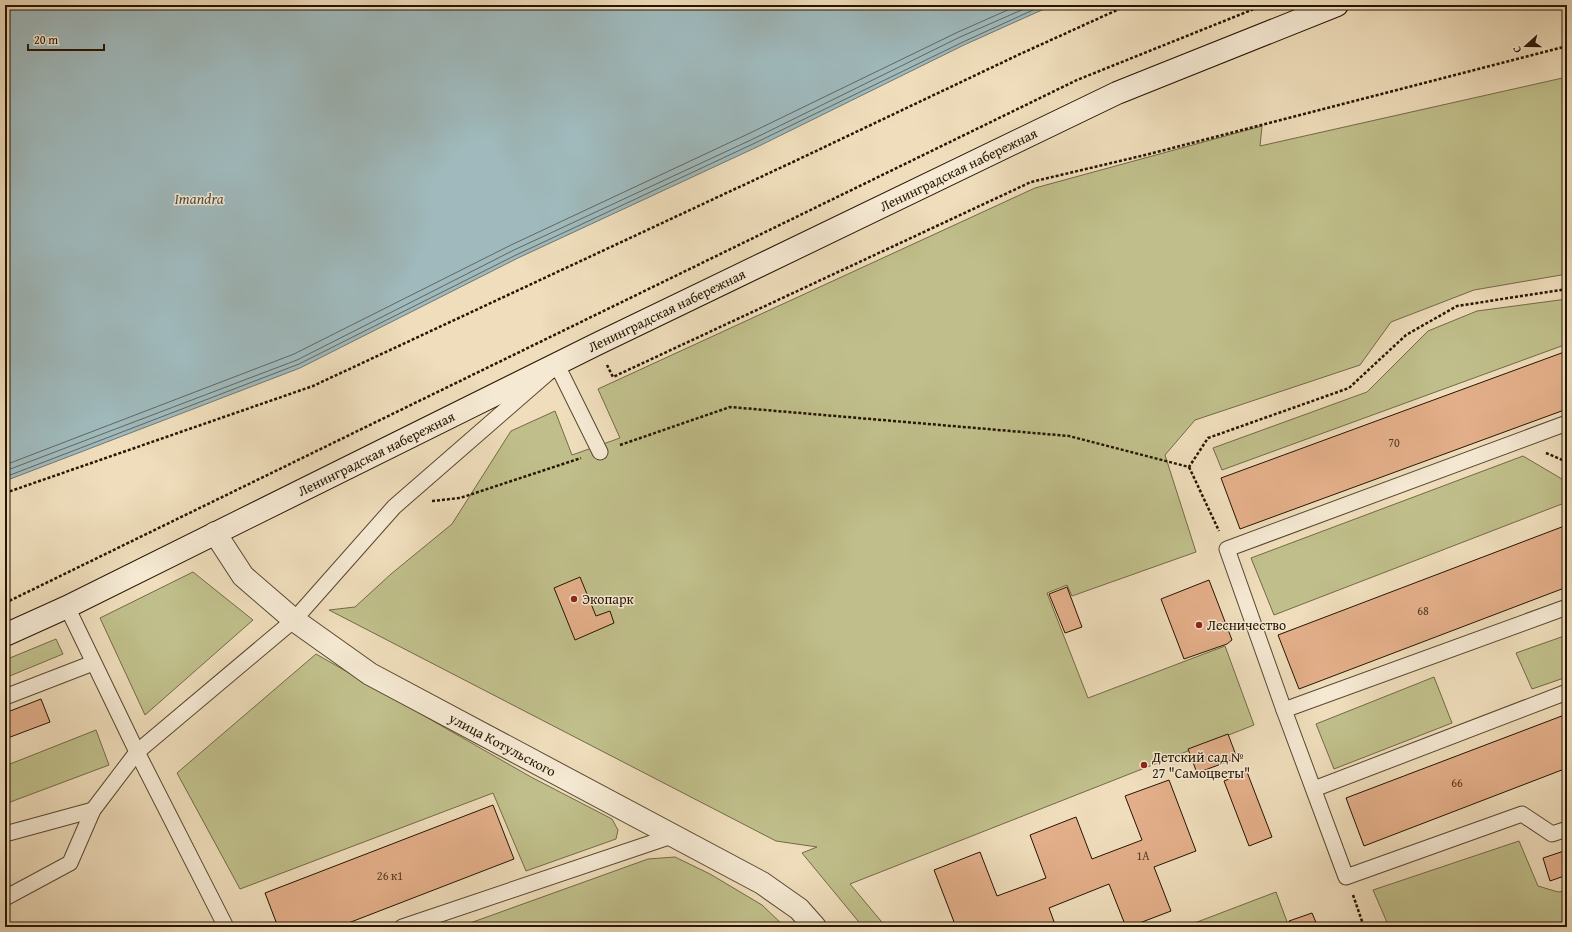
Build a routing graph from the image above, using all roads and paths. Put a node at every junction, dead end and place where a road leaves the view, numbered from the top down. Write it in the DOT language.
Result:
graph roads {
  1 [pos="1128,5"];
  2 [pos="1264,5"];
  3 [pos="1337,5"];
  4 [pos="1567,46"];
  5 [pos="1567,289"];
  6 [pos="585,319"];
  7 [pos="598,344"];
  8 [pos="557,365"];
  9 [pos="1567,423"];
  10 [pos="600,452"];
  11 [pos="1189,466"];
  12 [pos="5,494"];
  13 [pos="431,502"];
  14 [pos="214,533"];
  15 [pos="1227,548"];
  16 [pos="5,603"];
  17 [pos="67,607"];
  18 [pos="1567,607"];
  19 [pos="294,620"];
  20 [pos="5,634"];
  21 [pos="93,663"];
  22 [pos="1567,692"];
  23 [pos="5,697"];
  24 [pos="1284,710"];
  25 [pos="137,752"];
  26 [pos="1314,789"];
  27 [pos="93,810"];
  28 [pos="1567,828"];
  29 [pos="5,834"];
  30 [pos="672,836"];
  31 [pos="1346,877"];
  32 [pos="5,898"];
  33 [pos="226,927"];
  34 [pos="402,927"];
  35 [pos="814,927"];
  36 [pos="1364,927"];
  1 -- 12 [label="path"];
  2 -- 6 [label="path"];
  3 -- 7 [label="main road, Ленинградская набережная"];
  4 -- 7 [label="path"];
  5 -- 11 [label="path"];
  6 -- 7 [label="path"];
  6 -- 16 [label="path"];
  7 -- 8 [label="main road, Ленинградская набережная"];
  8 -- 10 [label="lane"];
  8 -- 14 [label="main road, Ленинградская набережная"];
  8 -- 19 [label="lane"];
  9 -- 15 [label="lane"];
  10 -- 11 [label="path"];
  10 -- 13 [label="path"];
  11 -- 15 [label="path"];
  14 -- 17 [label="main road, Ленинградская набережная"];
  14 -- 19 [label="main road, улица Котульского"];
  15 -- 24 [label="lane"];
  17 -- 20 [label="main road, Ленинградская набережная"];
  17 -- 21 [label="lane"];
  18 -- 24 [label="lane"];
  19 -- 25 [label="lane"];
  19 -- 30 [label="main road, улица Котульского"];
  21 -- 23 [label="lane"];
  21 -- 25 [label="lane"];
  22 -- 26 [label="lane"];
  24 -- 26 [label="lane"];
  25 -- 27 [label="lane"];
  25 -- 33 [label="lane"];
  26 -- 31 [label="lane"];
  27 -- 29 [label="lane"];
  27 -- 32 [label="lane"];
  28 -- 31 [label="lane"];
  30 -- 34 [label="lane"];
  30 -- 35 [label="main road, улица Котульского"];
  31 -- 36 [label="path"];
}
